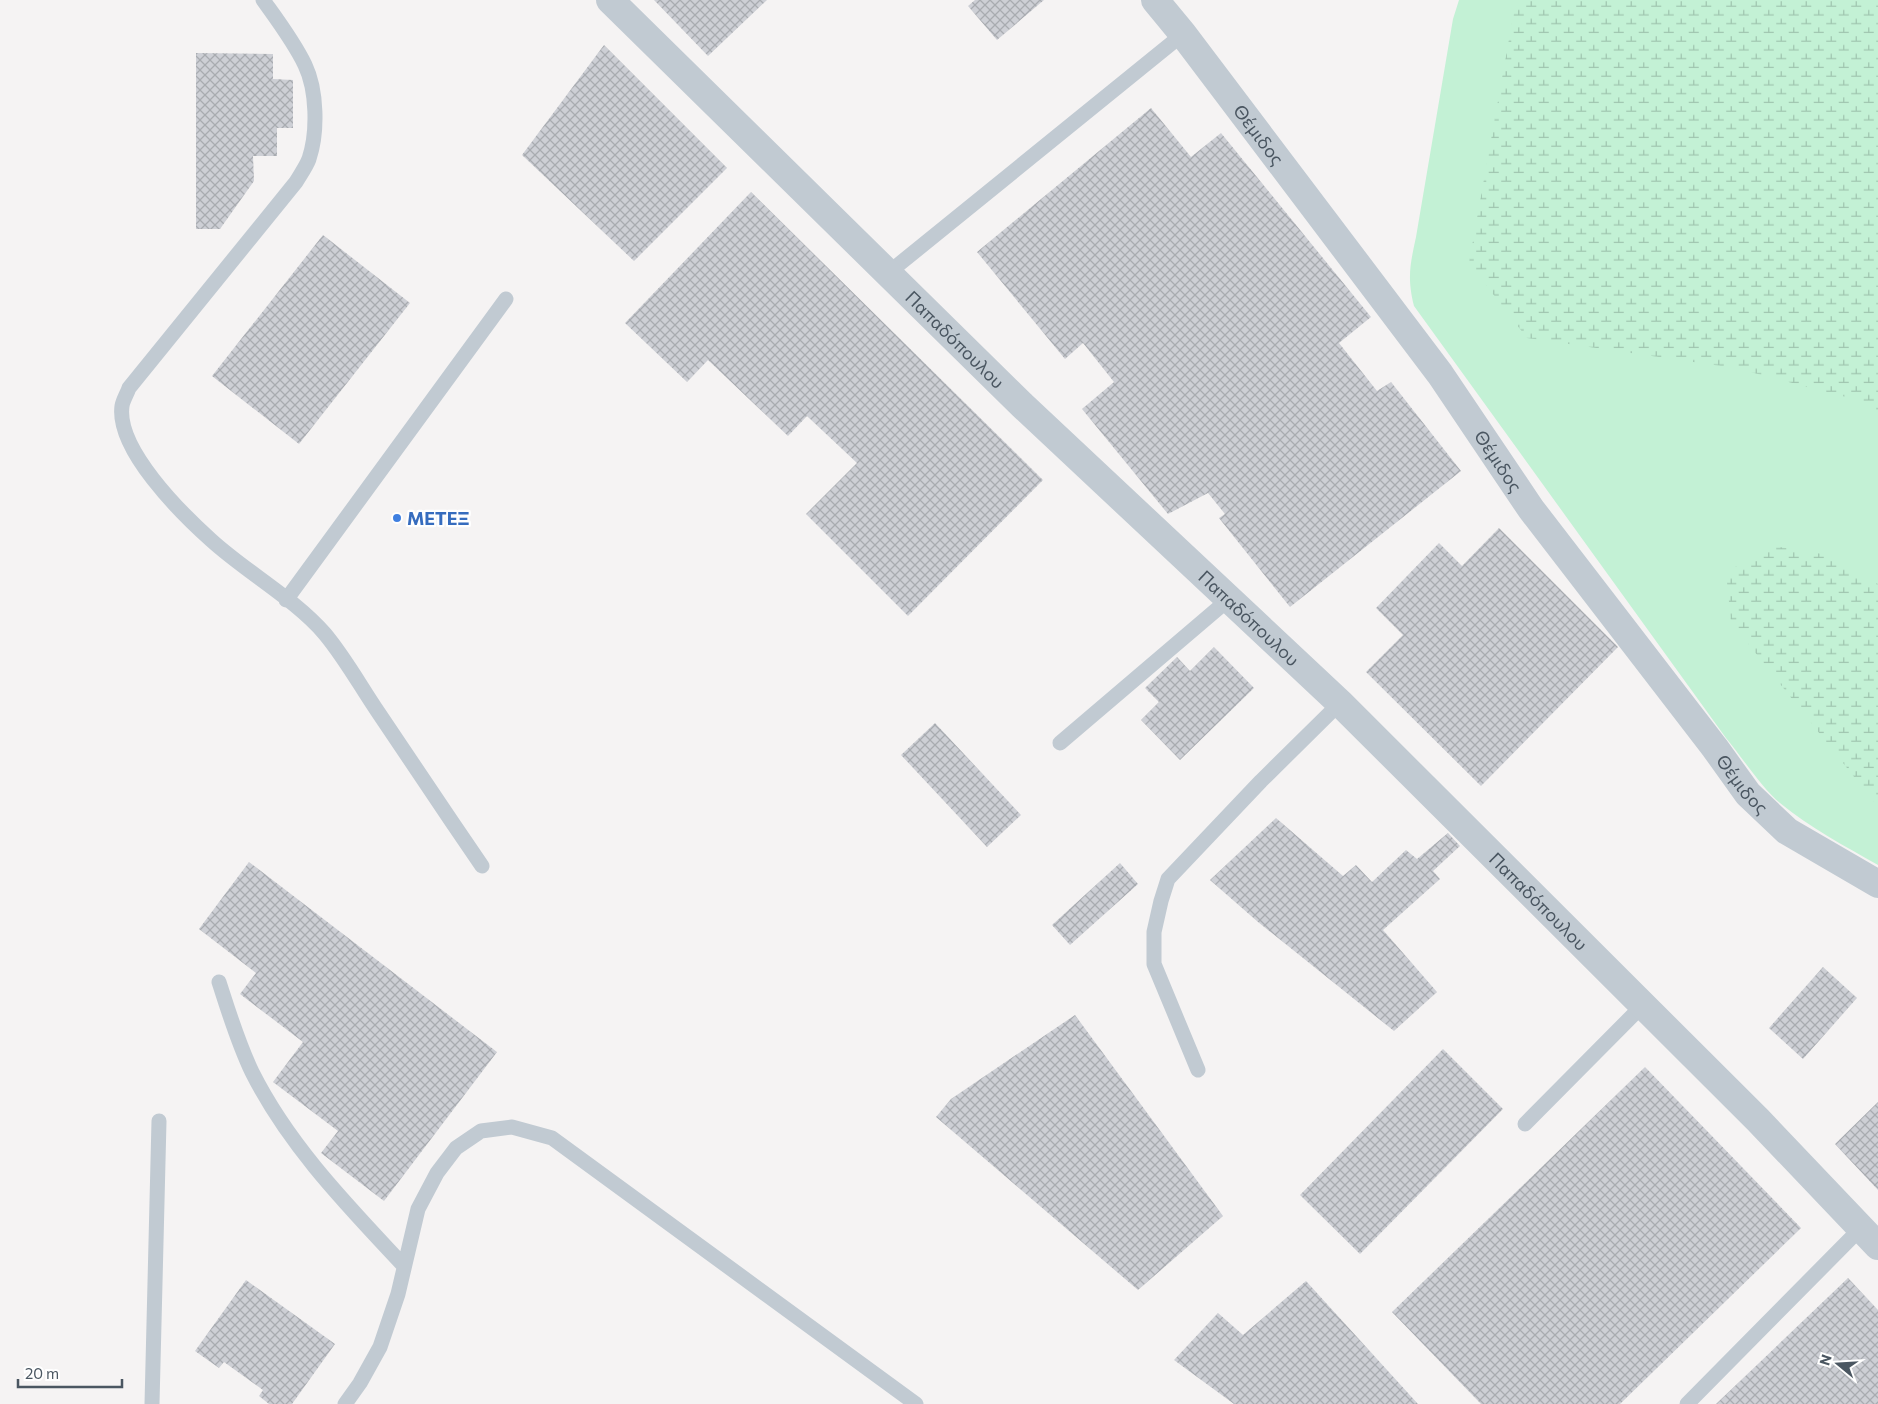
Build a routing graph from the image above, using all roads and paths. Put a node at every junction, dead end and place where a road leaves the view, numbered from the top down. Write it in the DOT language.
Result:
graph roads {
  1 [pos="263,0"];
  2 [pos="610,0"];
  3 [pos="1155,0"];
  4 [pos="1183,34"];
  5 [pos="887,274"];
  6 [pos="506,299"];
  7 [pos="1229,599"];
  8 [pos="286,600"];
  9 [pos="1340,703"];
  10 [pos="1060,743"];
  11 [pos="482,866"];
  12 [pos="1878,884"];
  13 [pos="219,982"];
  14 [pos="1643,1005"];
  15 [pos="1198,1070"];
  16 [pos="159,1121"];
  17 [pos="1525,1124"];
  18 [pos="1870,1237"];
  19 [pos="404,1266"];
  20 [pos="152,1404"];
  21 [pos="345,1404"];
  22 [pos="916,1404"];
  23 [pos="1686,1404"];
  1 -- 8 [label="lane"];
  2 -- 5 [label="street, Παπαδόπουλου"];
  3 -- 4 [label="street, Θέμιδος"];
  4 -- 5 [label="lane"];
  4 -- 12 [label="street, Θέμιδος"];
  5 -- 7 [label="street, Παπαδόπουλου"];
  6 -- 8 [label="lane"];
  7 -- 9 [label="street, Παπαδόπουλου"];
  7 -- 10 [label="lane"];
  8 -- 11 [label="lane"];
  9 -- 14 [label="street, Παπαδόπουλου"];
  9 -- 15 [label="lane"];
  13 -- 19 [label="lane"];
  14 -- 17 [label="lane"];
  14 -- 18 [label="street, Παπαδόπουλου"];
  16 -- 20 [label="lane"];
  18 -- 23 [label="lane"];
  19 -- 21 [label="lane"];
  19 -- 22 [label="lane"];
}
